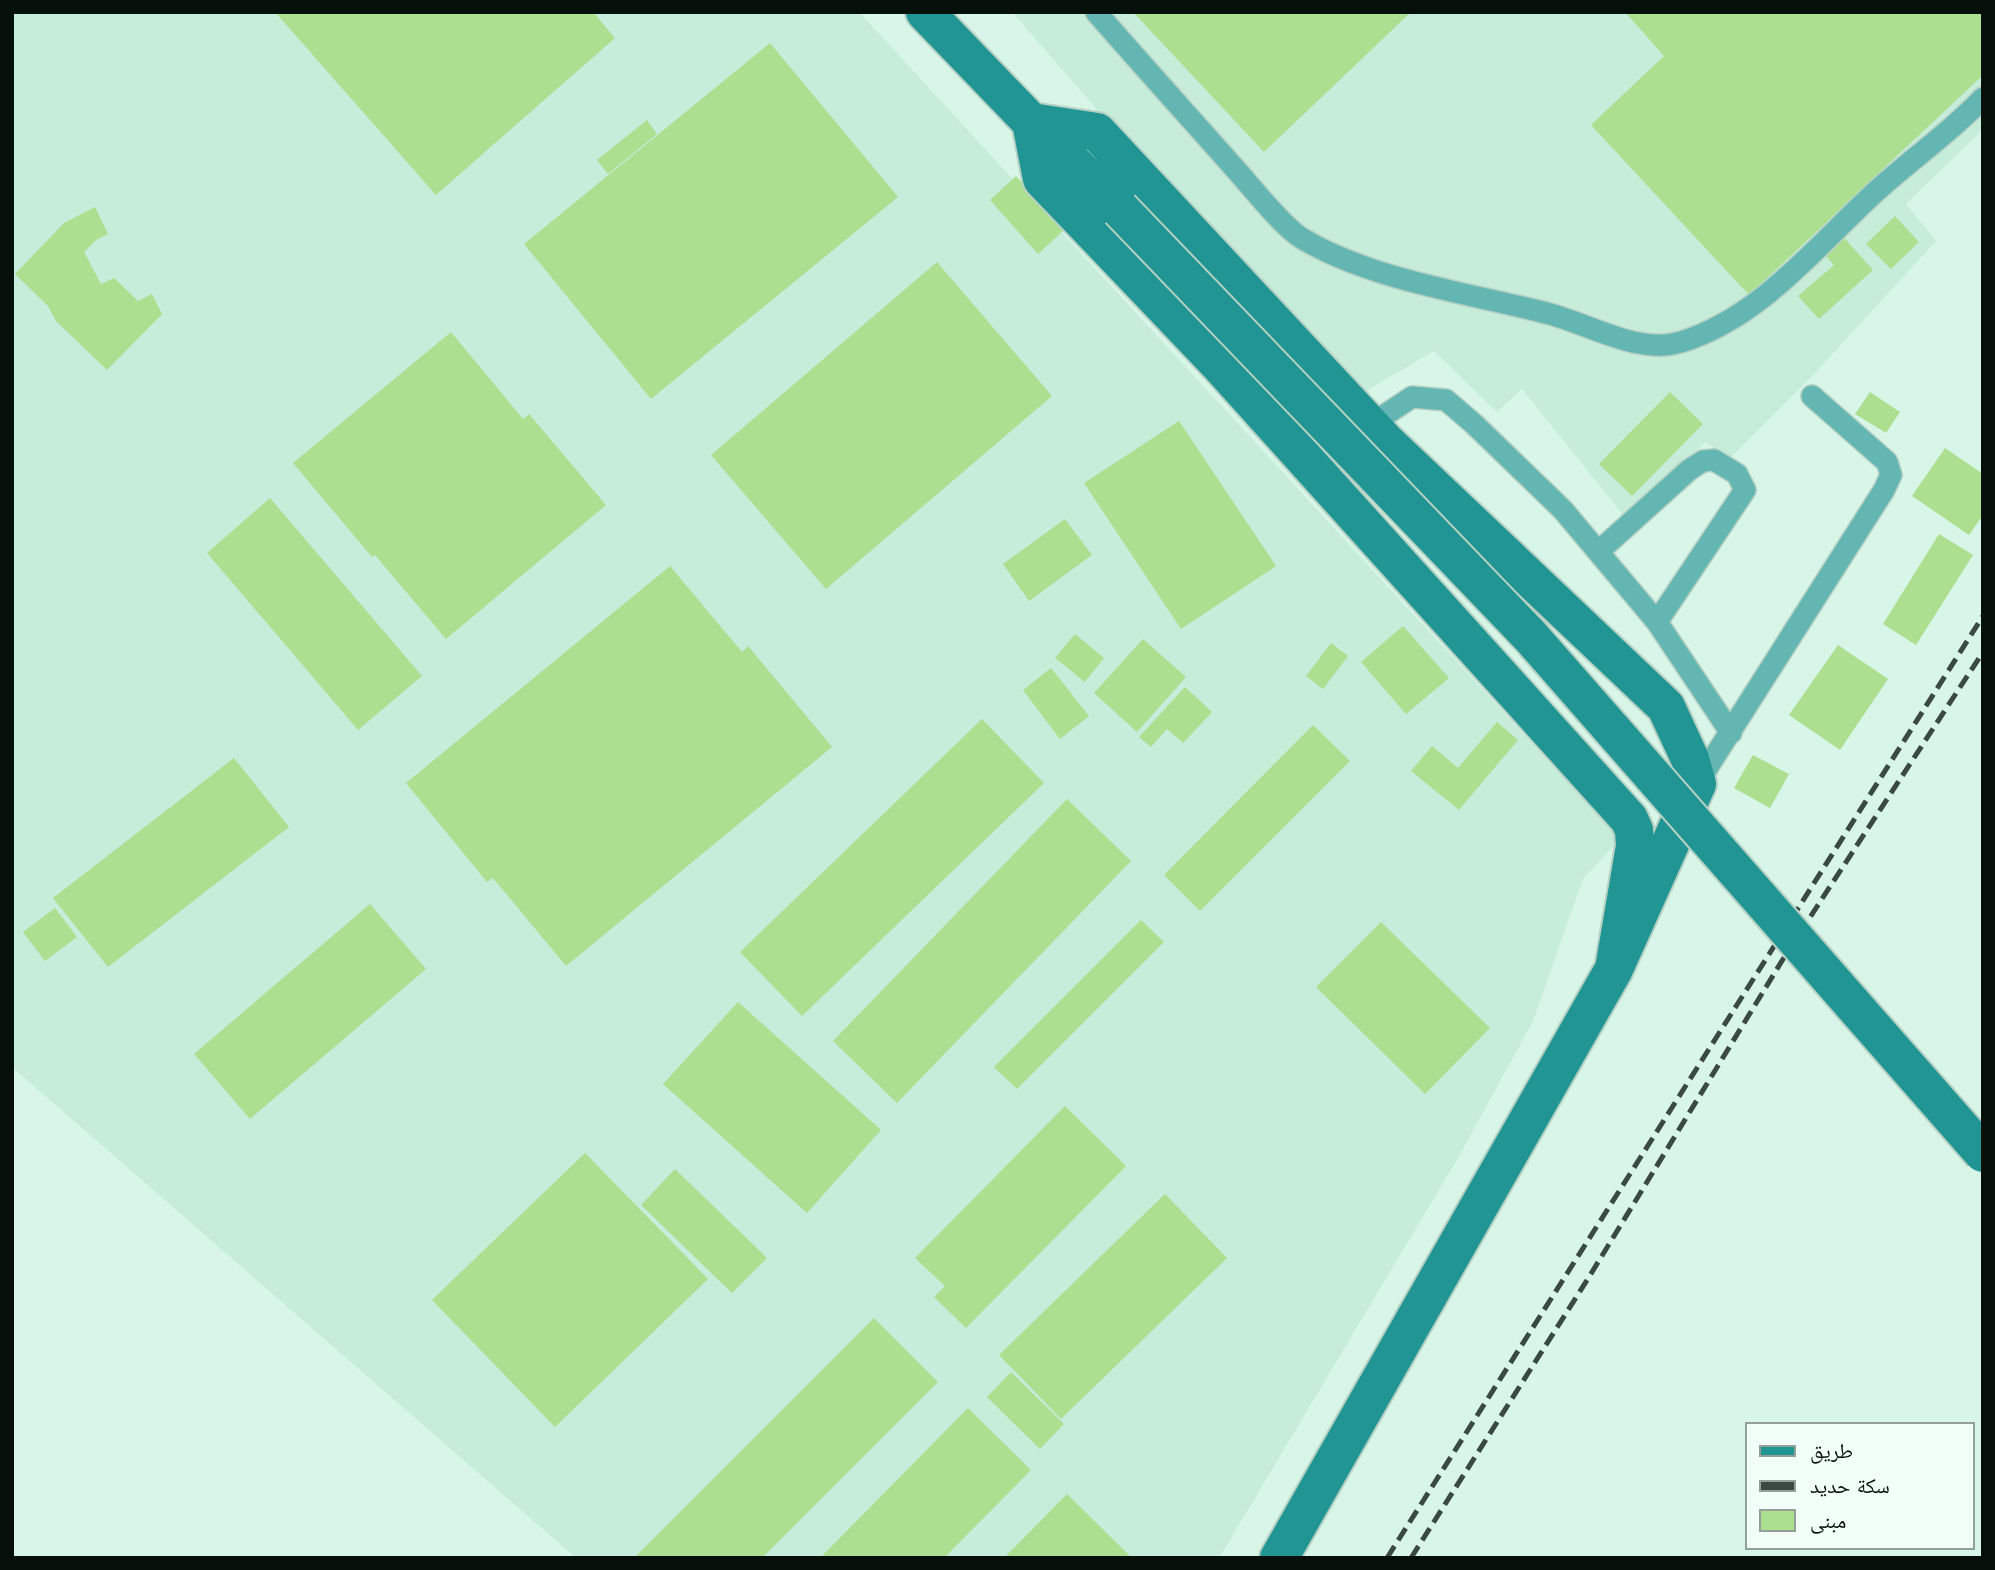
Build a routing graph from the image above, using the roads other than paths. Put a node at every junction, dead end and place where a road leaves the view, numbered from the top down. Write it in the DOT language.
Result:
graph roads {
  1 [pos="925,12"];
  2 [pos="1096,12"];
  3 [pos="1983,98"];
  4 [pos="1031,122"];
  5 [pos="1812,396"];
  6 [pos="1370,425"];
  7 [pos="1598,552"];
  8 [pos="1657,622"];
  9 [pos="1731,733"];
  10 [pos="1697,784"];
  11 [pos="1614,969"];
  12 [pos="1983,1153"];
  13 [pos="1279,1558"];
  1 -- 4 [label="main road"];
  2 -- 3 [label="lane"];
  4 -- 6 [label="main road"];
  4 -- 11 [label="main road"];
  4 -- 12 [label="main road, bridge"];
  5 -- 9 [label="lane"];
  6 -- 7 [label="lane"];
  6 -- 10 [label="main road"];
  7 -- 8 [label="lane"];
  7 -- 8 [label="lane"];
  8 -- 9 [label="lane"];
  9 -- 10 [label="lane"];
  10 -- 11 [label="main road"];
  11 -- 13 [label="main road"];
}
